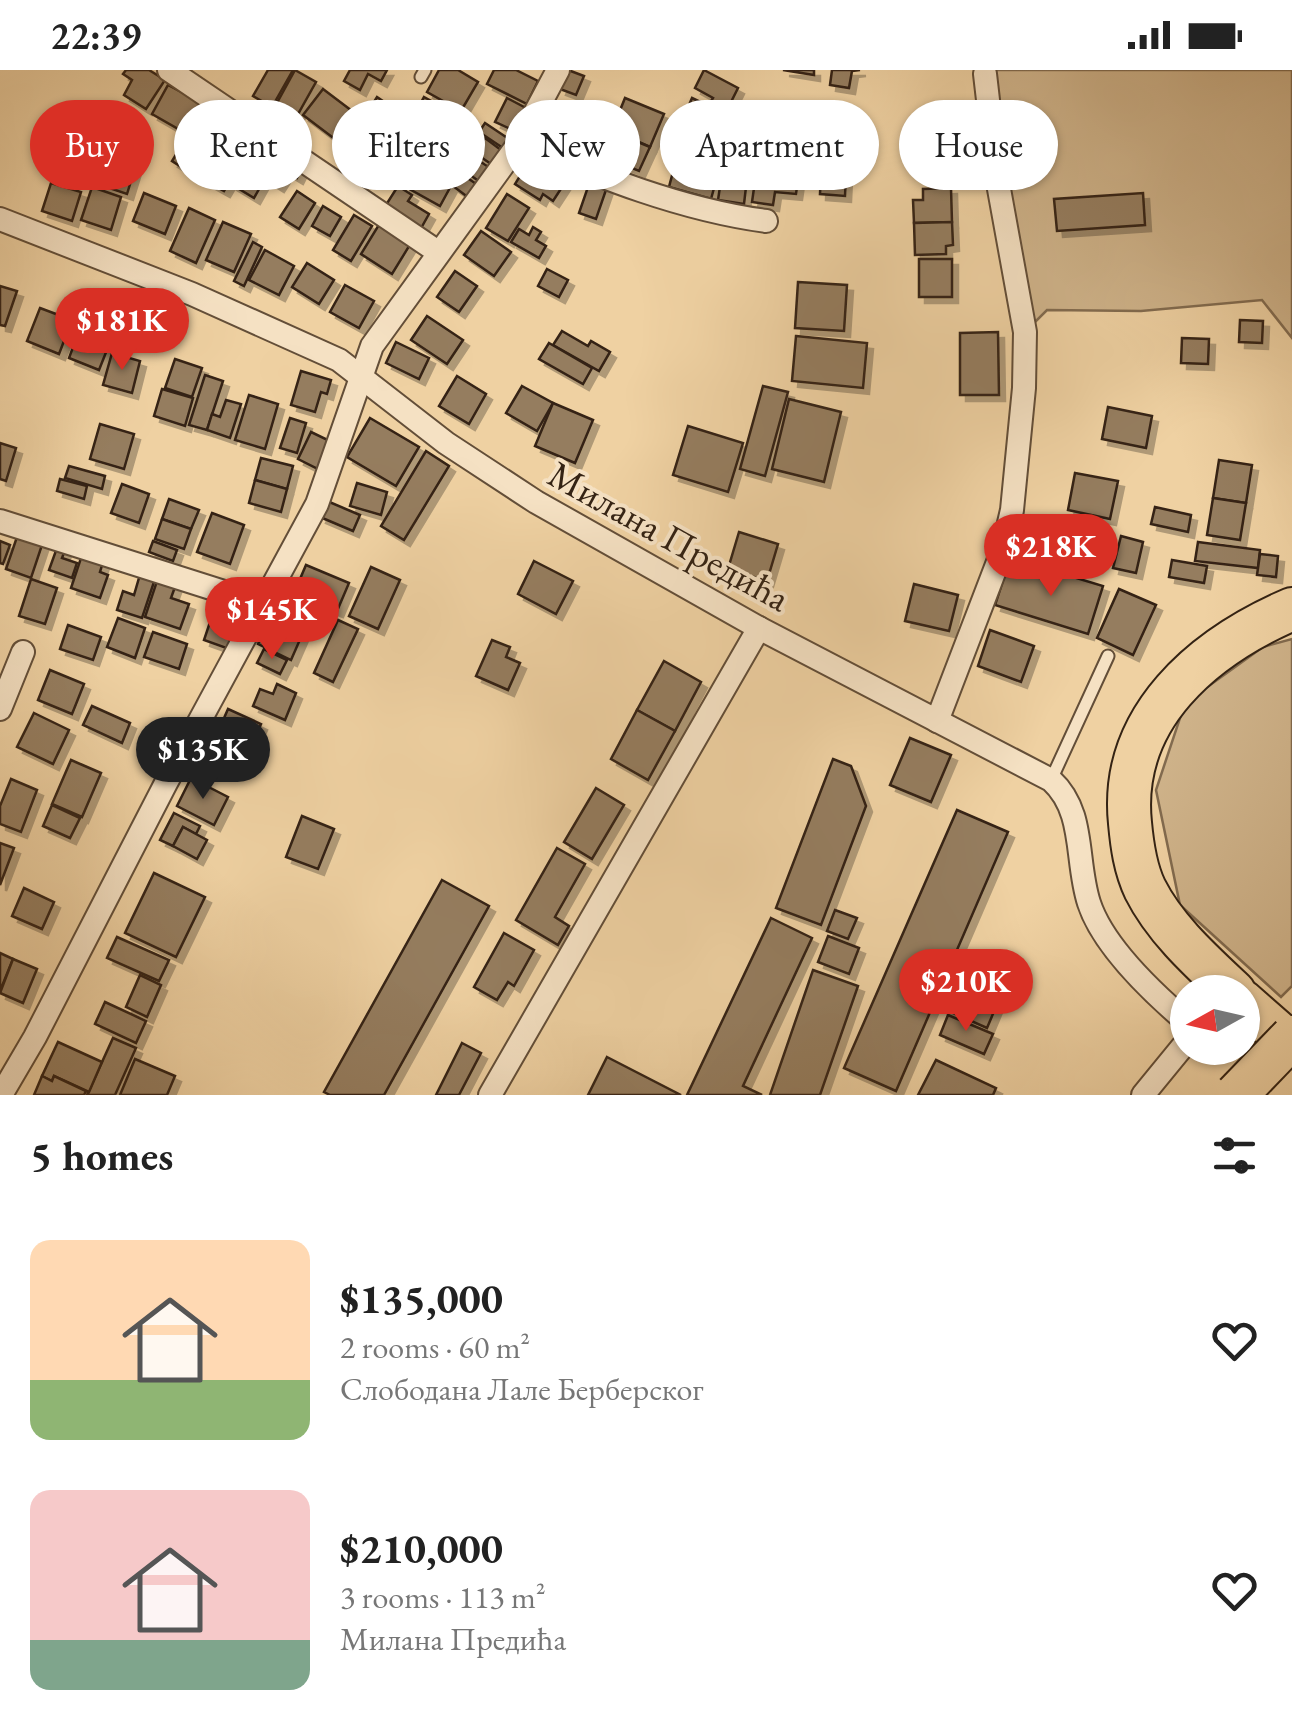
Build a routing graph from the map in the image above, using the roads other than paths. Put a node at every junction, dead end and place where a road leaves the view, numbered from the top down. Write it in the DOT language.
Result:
graph roads {
  1 [pos="168,70"];
  2 [pos="558,70"];
  3 [pos="985,74"];
  4 [pos="545,100"];
  5 [pos="505,161"];
  6 [pos="640,190"];
  7 [pos="0,218"];
  8 [pos="766,221"];
  9 [pos="438,252"];
  10 [pos="362,375"];
  11 [pos="0,521"];
  12 [pos="1003,549"];
  13 [pos="1076,559"];
  14 [pos="1292,609"];
  15 [pos="260,610"];
  16 [pos="760,628"];
  17 [pos="23,652"];
  18 [pos="1108,656"];
  19 [pos="0,709"];
  20 [pos="937,720"];
  21 [pos="1051,780"];
  22 [pos="1214,975"];
  23 [pos="1170,1005"];
  24 [pos="1260,1020"];
  25 [pos="1292,1037"];
  26 [pos="1292,1045"];
  27 [pos="1170,1062"];
  28 [pos="1292,1083"];
  29 [pos="1,1095"];
  30 [pos="490,1095"];
  31 [pos="1144,1095"];
  32 [pos="1236,1095"];
  33 [pos="1280,1095"];
  1 -- 9 [label="street"];
  2 -- 4 [label="street"];
  3 -- 12 [label="street"];
  5 -- 9 [label="street"];
  6 -- 8 [label="street"];
  7 -- 10 [label="street, Милана Предића"];
  9 -- 10 [label="street"];
  10 -- 15 [label="street"];
  10 -- 16 [label="street, Милана Предића"];
  11 -- 15 [label="street"];
  12 -- 13 [label="street"];
  12 -- 20 [label="street"];
  14 -- 22 [label="highway"];
  15 -- 29 [label="street"];
  16 -- 20 [label="street, Милана Предића"];
  16 -- 30 [label="street"];
  17 -- 19 [label="street"];
  18 -- 21 [label="lane"];
  20 -- 21 [label="street, Милана Предића"];
  21 -- 23 [label="street"];
  24 -- 26 [label="highway"];
  25 -- 32 [label="highway, bridge"];
  27 -- 31 [label="street"];
  28 -- 33 [label="highway"];
}
